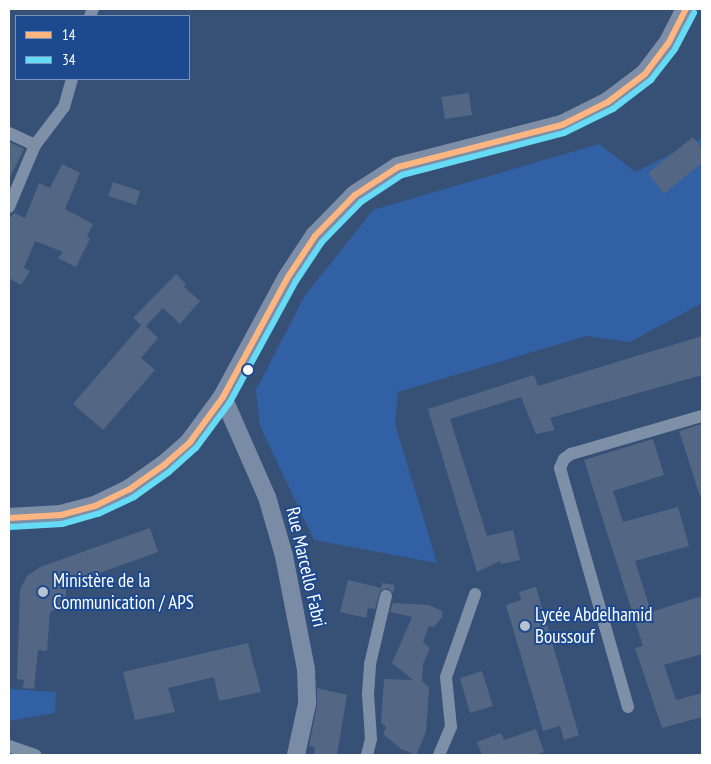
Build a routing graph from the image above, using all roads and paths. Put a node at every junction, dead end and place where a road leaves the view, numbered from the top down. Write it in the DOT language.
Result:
graph roads {
  1 [pos="686,9"];
  2 [pos="72,80"];
  3 [pos="9,132"];
  4 [pos="35,145"];
  5 [pos="9,207"];
  6 [pos="223,397"];
  7 [pos="702,416"];
  8 [pos="9,518"];
  9 [pos="475,594"];
  10 [pos="386,596"];
  11 [pos="628,707"];
  12 [pos="9,746"];
  13 [pos="35,755"];
  14 [pos="296,755"];
  15 [pos="367,755"];
  16 [pos="438,755"];
  1 -- 6 [label="main road"];
  2 -- 4 [label="street"];
  3 -- 4 [label="street"];
  4 -- 5 [label="street"];
  6 -- 8 [label="main road"];
  6 -- 14 [label="street, Rue Marcello Fabri"];
  7 -- 11 [label="street"];
  9 -- 16 [label="street"];
  10 -- 15 [label="street"];
  12 -- 13 [label="street"];
}
